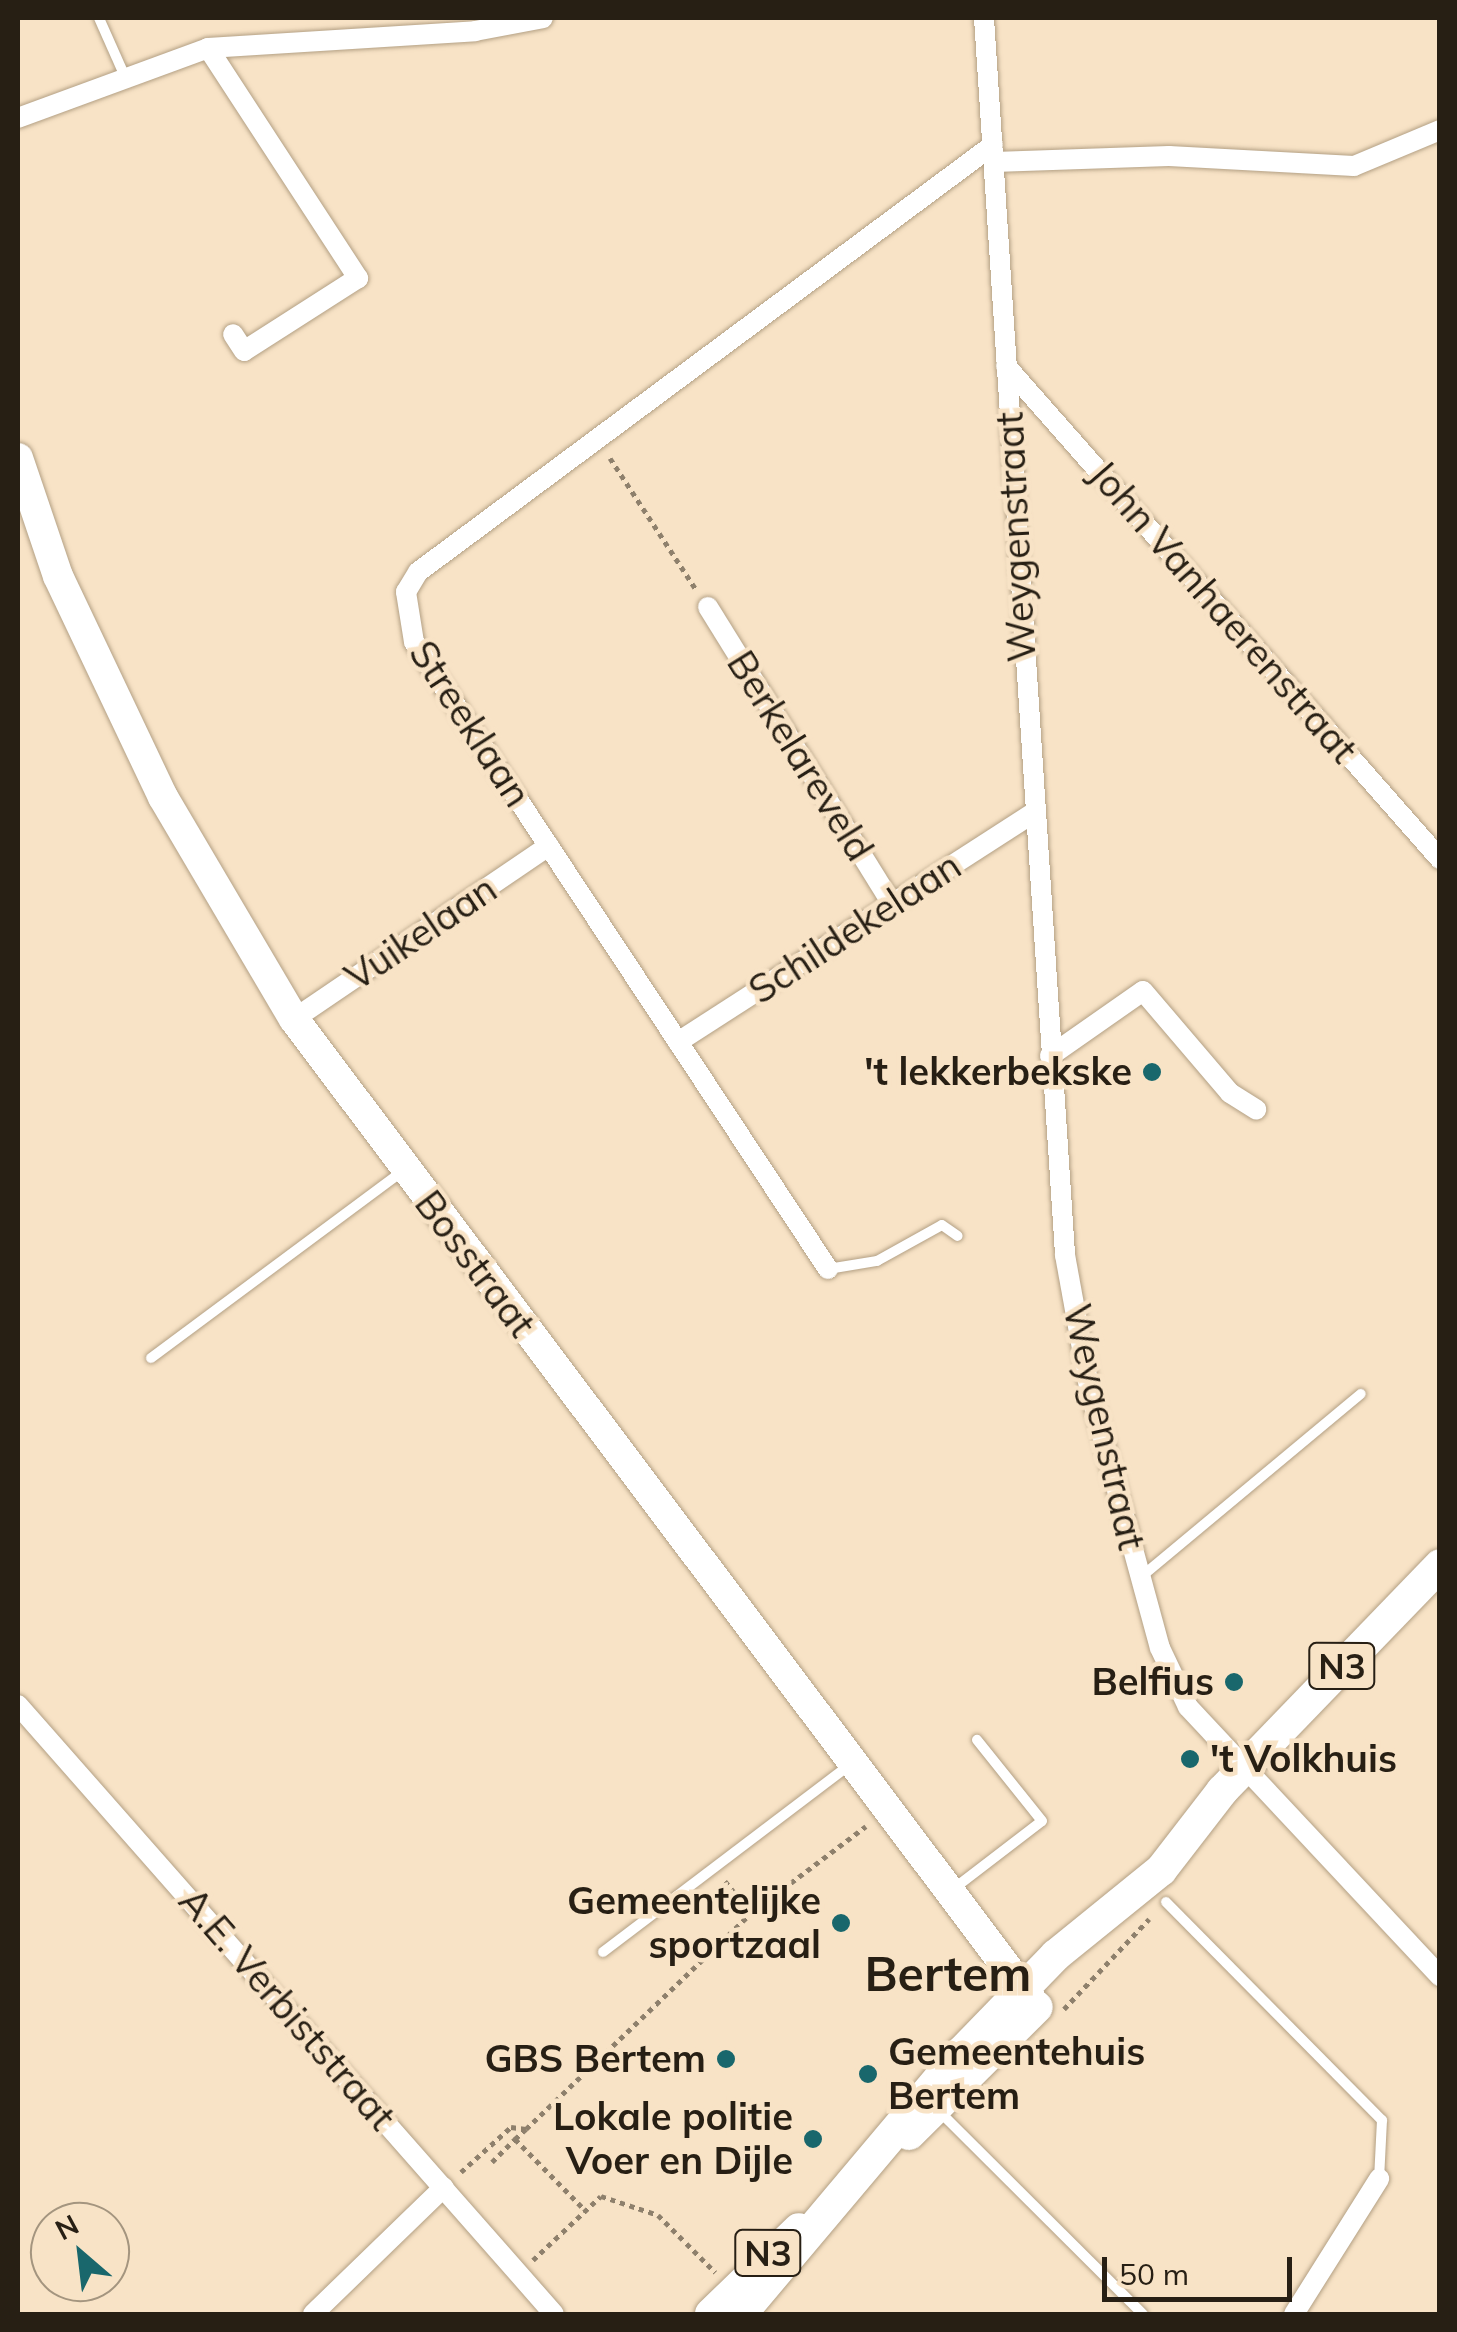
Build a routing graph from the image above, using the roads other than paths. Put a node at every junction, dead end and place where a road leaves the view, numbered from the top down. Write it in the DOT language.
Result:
graph roads {
  1 [pos="100,18"];
  2 [pos="984,18"];
  3 [pos="534,19"];
  4 [pos="208,48"];
  5 [pos="126,79"];
  6 [pos="18,118"];
  7 [pos="1440,130"];
  8 [pos="994,153"];
  9 [pos="232,334"];
  10 [pos="1006,366"];
  11 [pos="18,458"];
  12 [pos="708,607"];
  13 [pos="1032,814"];
  14 [pos="549,846"];
  15 [pos="1440,859"];
  16 [pos="892,904"];
  17 [pos="294,1019"];
  18 [pos="678,1042"];
  19 [pos="1050,1056"];
  20 [pos="1256,1109"];
  21 [pos="405,1170"];
  22 [pos="958,1236"];
  23 [pos="828,1269"];
  24 [pos="151,1358"];
  25 [pos="1361,1394"];
  26 [pos="1440,1564"];
  27 [pos="1140,1578"];
  28 [pos="18,1706"];
  29 [pos="978,1740"];
  30 [pos="854,1762"];
  31 [pos="1244,1768"];
  32 [pos="951,1890"];
  33 [pos="1152,1897"];
  34 [pos="603,1952"];
  35 [pos="1435,1963"];
  36 [pos="1030,1998"];
  37 [pos="933,2100"];
  38 [pos="1379,2178"];
  39 [pos="444,2188"];
  40 [pos="835,2203"];
  41 [pos="312,2314"];
  42 [pos="554,2314"];
  43 [pos="711,2314"];
  44 [pos="742,2314"];
  45 [pos="1144,2314"];
  46 [pos="1294,2314"];
  1 -- 5 [label="lane"];
  2 -- 8 [label="street, Weygenstraat"];
  3 -- 4 [label="street"];
  4 -- 5 [label="street"];
  4 -- 9 [label="street"];
  5 -- 6 [label="street"];
  7 -- 8 [label="street"];
  8 -- 10 [label="street, Weygenstraat"];
  8 -- 14 [label="street, Streeklaan"];
  10 -- 13 [label="street, Weygenstraat"];
  10 -- 15 [label="street, John Vanhaerenstraat"];
  11 -- 17 [label="street, Bosstraat"];
  12 -- 16 [label="street, Berkelareveld"];
  13 -- 16 [label="street, Schildekelaan"];
  13 -- 19 [label="street, Weygenstraat"];
  14 -- 17 [label="street, Vuikelaan"];
  14 -- 18 [label="street, Streeklaan"];
  16 -- 18 [label="street, Schildekelaan"];
  17 -- 21 [label="street, Bosstraat"];
  18 -- 23 [label="street, Streeklaan"];
  19 -- 20 [label="street"];
  19 -- 27 [label="street, Weygenstraat"];
  21 -- 24 [label="lane"];
  21 -- 30 [label="street, Bosstraat"];
  22 -- 23 [label="lane"];
  25 -- 27 [label="lane"];
  26 -- 31 [label="main road, N3"];
  27 -- 31 [label="street, Weygenstraat"];
  28 -- 39 [label="street, A.E. Verbiststraat"];
  29 -- 32 [label="lane"];
  30 -- 32 [label="street, Bosstraat"];
  30 -- 34 [label="lane"];
  31 -- 33 [label="main road, N3"];
  31 -- 35 [label="street, Weygenstraat"];
  32 -- 36 [label="street, Bosstraat"];
  33 -- 36 [label="main road, N3"];
  33 -- 38 [label="lane"];
  36 -- 37 [label="main road, N3"];
  37 -- 40 [label="main road, N3"];
  37 -- 45 [label="lane"];
  38 -- 46 [label="street"];
  39 -- 41 [label="street"];
  39 -- 42 [label="street, A.E. Verbiststraat"];
  40 -- 43 [label="main road, N3"];
  40 -- 44 [label="main road, N3"];
}
